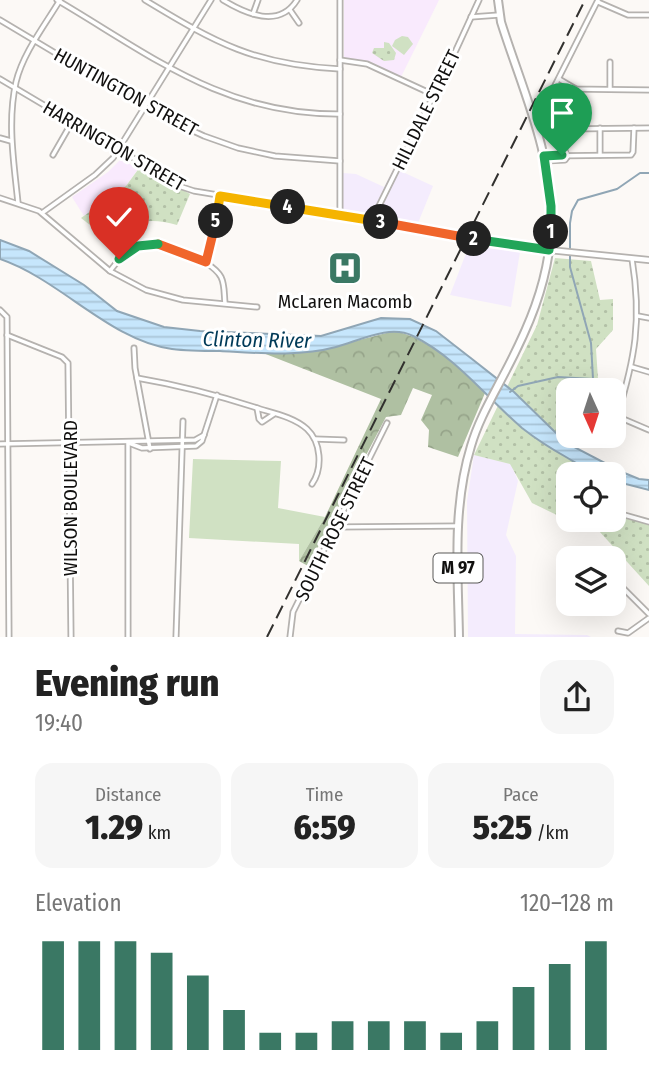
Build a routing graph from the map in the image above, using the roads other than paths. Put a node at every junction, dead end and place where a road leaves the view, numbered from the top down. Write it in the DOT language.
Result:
graph roads {
  1 [pos="59,0"];
  2 [pos="145,0"];
  3 [pos="211,0"];
  4 [pos="223,0"];
  5 [pos="258,0"];
  6 [pos="297,0"];
  7 [pos="340,0"];
  8 [pos="479,0"];
  9 [pos="498,0"];
  10 [pos="598,1"];
  11 [pos="290,10"];
  12 [pos="253,14"];
  13 [pos="499,15"];
  14 [pos="649,15"];
  15 [pos="471,17"];
  16 [pos="0,20"];
  17 [pos="299,23"];
  18 [pos="194,30"];
  19 [pos="35,41"];
  20 [pos="340,60"];
  21 [pos="610,62"];
  22 [pos="169,68"];
  23 [pos="340,69"];
  24 [pos="0,79"];
  25 [pos="557,81"];
  26 [pos="15,88"];
  27 [pos="610,89"];
  28 [pos="649,90"];
  29 [pos="435,95"];
  30 [pos="146,107"];
  31 [pos="340,114"];
  32 [pos="72,122"];
  33 [pos="535,125"];
  34 [pos="600,128"];
  35 [pos="634,128"];
  36 [pos="649,128"];
  37 [pos="0,138"];
  38 [pos="12,141"];
  39 [pos="119,150"];
  40 [pos="53,155"];
  41 [pos="600,155"];
  42 [pos="567,157"];
  43 [pos="545,159"];
  44 [pos="340,161"];
  45 [pos="220,196"];
  46 [pos="0,198"];
  47 [pos="18,203"];
  48 [pos="42,213"];
  49 [pos="340,215"];
  50 [pos="372,220"];
  51 [pos="549,250"];
  52 [pos="632,259"];
  53 [pos="649,260"];
  54 [pos="206,262"];
  55 [pos="110,271"];
  56 [pos="225,303"];
  57 [pos="257,307"];
  58 [pos="0,310"];
  59 [pos="638,316"];
  60 [pos="649,318"];
  61 [pos="7,335"];
  62 [pos="134,348"];
  63 [pos="632,367"];
  64 [pos="649,372"];
  65 [pos="137,377"];
  66 [pos="626,385"];
  67 [pos="217,395"];
  68 [pos="257,408"];
  69 [pos="274,414"];
  70 [pos="626,420"];
  71 [pos="183,421"];
  72 [pos="387,423"];
  73 [pos="649,430"];
  74 [pos="204,435"];
  75 [pos="314,439"];
  76 [pos="183,440"];
  77 [pos="344,440"];
  78 [pos="150,441"];
  79 [pos="128,442"];
  80 [pos="9,443"];
  81 [pos="0,444"];
  82 [pos="71,444"];
  83 [pos="183,448"];
  84 [pos="150,449"];
  85 [pos="312,484"];
  86 [pos="626,515"];
  87 [pos="649,522"];
  88 [pos="458,526"];
  89 [pos="335,527"];
  90 [pos="626,592"];
  91 [pos="649,616"];
  92 [pos="618,631"];
  93 [pos="9,637"];
  94 [pos="71,637"];
  95 [pos="128,637"];
  96 [pos="176,637"];
  97 [pos="290,637"];
  98 [pos="459,637"];
  1 -- 19 [label="street"];
  1 -- 22 [label="street"];
  2 -- 18 [label="street"];
  3 -- 18 [label="street"];
  4 -- 12 [label="street"];
  5 -- 12 [label="street"];
  6 -- 11 [label="street"];
  7 -- 20 [label="street"];
  8 -- 15 [label="street, HILLDALE STREET"];
  9 -- 13 [label="main road, M 97"];
  10 -- 14 [label="street"];
  10 -- 25 [label="street"];
  11 -- 12 [label="street"];
  11 -- 17 [label="street"];
  13 -- 15 [label="street"];
  13 -- 33 [label="main road, M 97"];
  15 -- 29 [label="street, HILLDALE STREET"];
  16 -- 19 [label="street, HUNTINGTON STREET"];
  18 -- 22 [label="street"];
  18 -- 23 [label="street"];
  19 -- 26 [label="street"];
  19 -- 30 [label="street, HUNTINGTON STREET"];
  20 -- 23 [label="street"];
  20 -- 29 [label="street"];
  21 -- 27 [label="street"];
  22 -- 30 [label="street"];
  22 -- 31 [label="street"];
  23 -- 31 [label="street"];
  24 -- 26 [label="street, HARRINGTON STREET"];
  25 -- 27 [label="street"];
  25 -- 33 [label="street"];
  26 -- 32 [label="street, HARRINGTON STREET"];
  26 -- 38 [label="street"];
  27 -- 28 [label="street"];
  29 -- 50 [label="street, HILLDALE STREET"];
  30 -- 39 [label="street"];
  30 -- 44 [label="street, HUNTINGTON STREET"];
  31 -- 44 [label="street"];
  32 -- 39 [label="street, HARRINGTON STREET"];
  32 -- 40 [label="street"];
  33 -- 43 [label="main road, M 97"];
  34 -- 35 [label="street"];
  34 -- 41 [label="street"];
  34 -- 42 [label="street"];
  35 -- 36 [label="street"];
  35 -- 41 [label="street"];
  37 -- 38 [label="street"];
  38 -- 47 [label="street"];
  39 -- 45 [label="street, HARRINGTON STREET"];
  39 -- 48 [label="street"];
  41 -- 42 [label="street"];
  42 -- 43 [label="street"];
  43 -- 51 [label="main road, M 97"];
  44 -- 49 [label="street"];
  45 -- 49 [label="street, HARRINGTON STREET"];
  45 -- 54 [label="street"];
  46 -- 47 [label="street"];
  47 -- 48 [label="street"];
  48 -- 55 [label="street"];
  49 -- 50 [label="street, HARRINGTON STREET"];
  50 -- 51 [label="street, HARRINGTON STREET"];
  51 -- 52 [label="street, HARRINGTON STREET"];
  51 -- 88 [label="main road, M 97"];
  52 -- 53 [label="street, HARRINGTON STREET"];
  52 -- 59 [label="street"];
  54 -- 55 [label="street"];
  54 -- 56 [label="street"];
  55 -- 56 [label="street"];
  56 -- 57 [label="street"];
  58 -- 61 [label="street"];
  59 -- 60 [label="street"];
  59 -- 63 [label="street"];
  61 -- 80 [label="street"];
  61 -- 82 [label="street, WILSON BOULEVARD"];
  62 -- 65 [label="street"];
  63 -- 64 [label="street"];
  63 -- 66 [label="street"];
  65 -- 67 [label="street"];
  65 -- 78 [label="street"];
  67 -- 68 [label="street"];
  67 -- 74 [label="street"];
  68 -- 69 [label="street"];
  68 -- 69 [label="street"];
  69 -- 75 [label="street"];
  70 -- 73 [label="street"];
  71 -- 76 [label="street"];
  72 -- 89 [label="street, SOUTH ROSE STREET"];
  74 -- 76 [label="street"];
  74 -- 83 [label="street"];
  75 -- 77 [label="street"];
  75 -- 85 [label="street"];
  76 -- 78 [label="street"];
  76 -- 83 [label="street"];
  78 -- 79 [label="street"];
  78 -- 84 [label="street"];
  79 -- 82 [label="street"];
  79 -- 84 [label="street"];
  79 -- 95 [label="street"];
  80 -- 81 [label="street"];
  80 -- 82 [label="street"];
  80 -- 93 [label="street"];
  82 -- 94 [label="street, WILSON BOULEVARD"];
  83 -- 84 [label="street"];
  83 -- 96 [label="street"];
  86 -- 87 [label="street"];
  88 -- 89 [label="street"];
  88 -- 98 [label="main road, M 97"];
  89 -- 97 [label="street, SOUTH ROSE STREET"];
  90 -- 91 [label="street"];
  91 -- 92 [label="street"];
}
